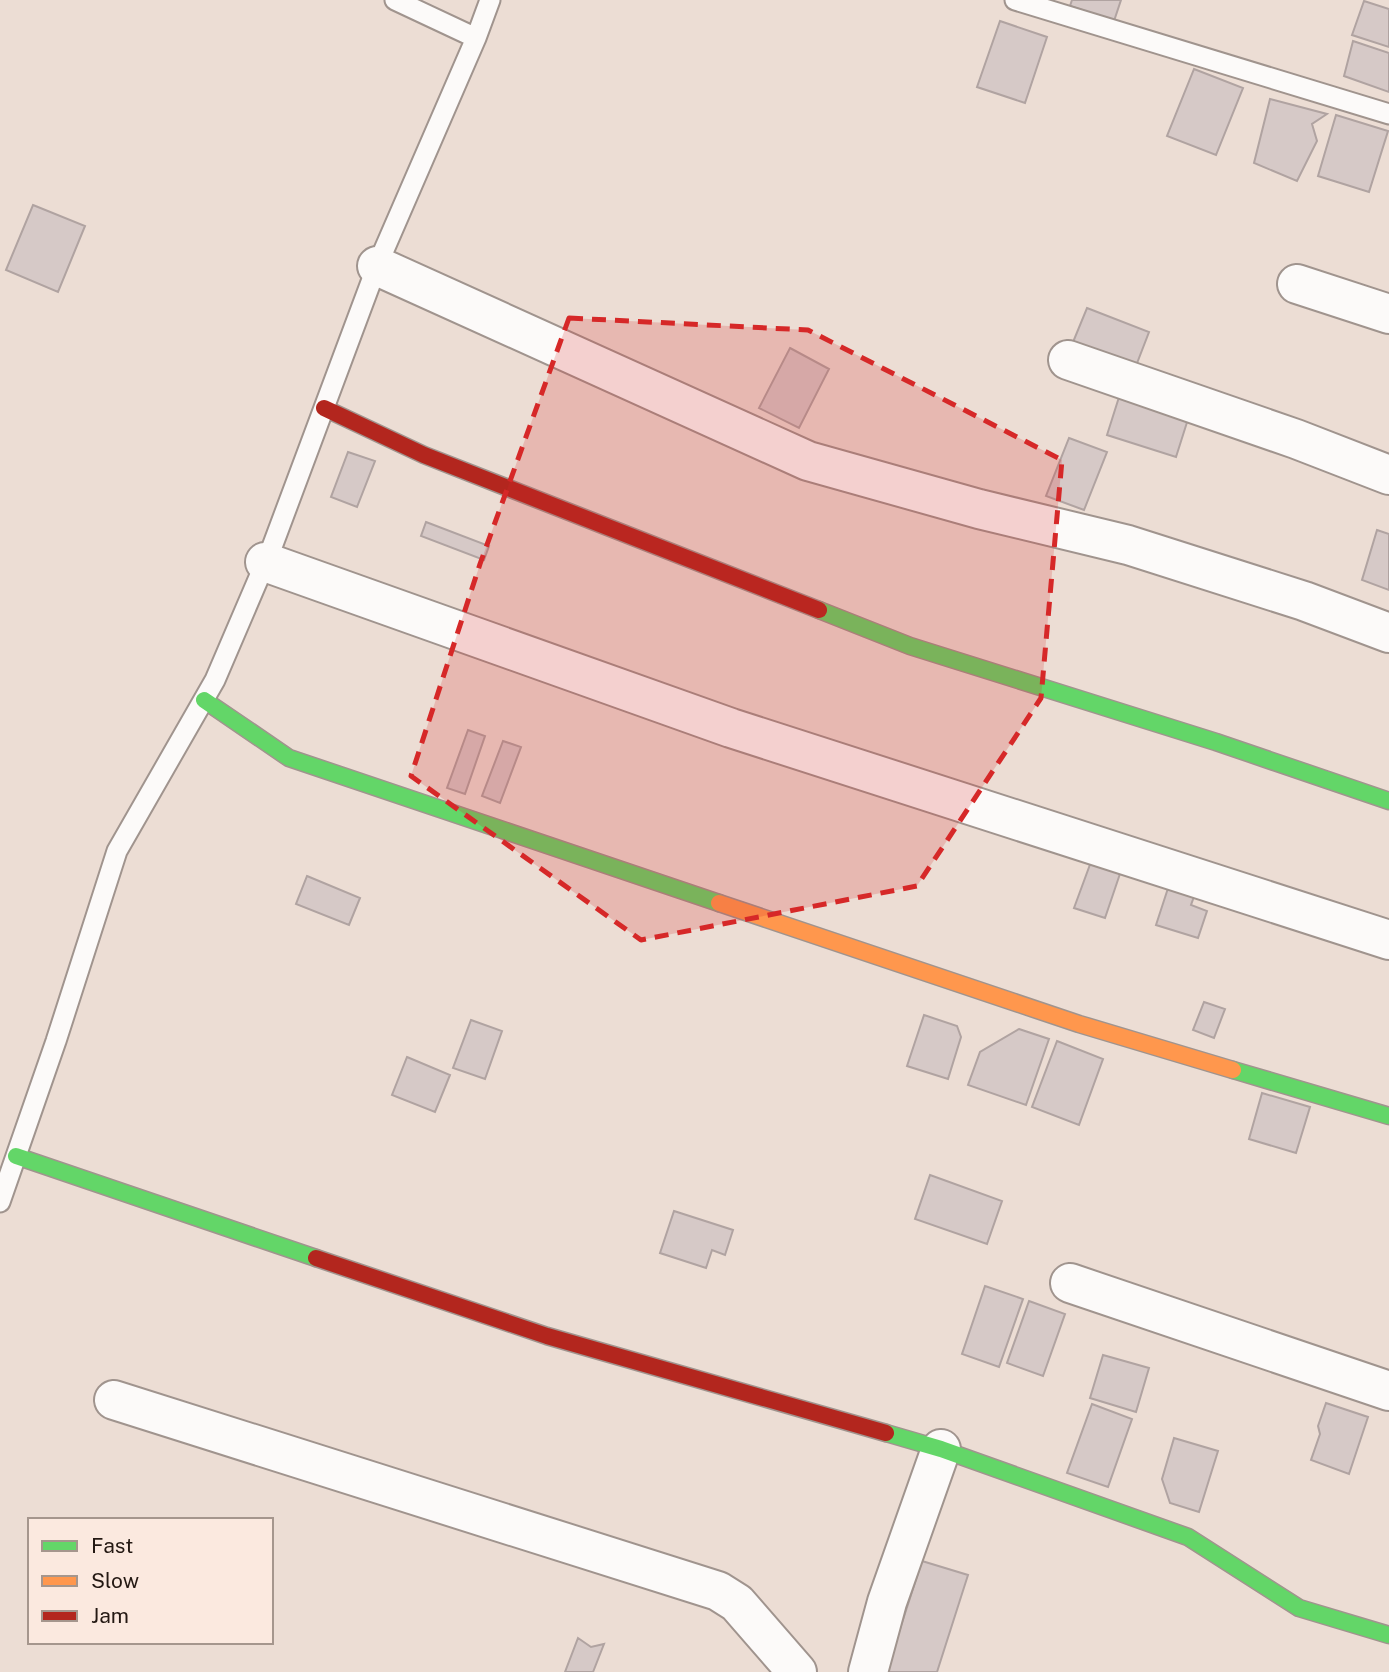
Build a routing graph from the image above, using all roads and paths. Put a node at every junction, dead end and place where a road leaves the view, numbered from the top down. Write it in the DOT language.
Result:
graph roads {
  1 [pos="395,0"];
  2 [pos="490,0"];
  3 [pos="1015,0"];
  4 [pos="476,38"];
  5 [pos="1389,114"];
  6 [pos="377,266"];
  7 [pos="1297,284"];
  8 [pos="1389,314"];
  9 [pos="1068,360"];
  10 [pos="324,408"];
  11 [pos="1389,475"];
  12 [pos="265,562"];
  13 [pos="1389,634"];
  14 [pos="204,700"];
  15 [pos="1389,801"];
  16 [pos="1389,940"];
  17 [pos="1389,1116"];
  18 [pos="16,1156"];
  19 [pos="0,1202"];
  20 [pos="1070,1283"];
  21 [pos="1389,1391"];
  22 [pos="114,1400"];
  23 [pos="941,1449"];
  24 [pos="1389,1635"];
  25 [pos="797,1672"];
  26 [pos="868,1672"];
  1 -- 4 [label="lane"];
  2 -- 4 [label="lane"];
  3 -- 5 [label="lane"];
  4 -- 6 [label="lane"];
  6 -- 10 [label="lane"];
  6 -- 13 [label="street"];
  7 -- 8 [label="street"];
  9 -- 11 [label="street"];
  10 -- 12 [label="lane"];
  10 -- 15 [label="street"];
  12 -- 14 [label="lane"];
  12 -- 16 [label="street"];
  14 -- 17 [label="street"];
  14 -- 18 [label="lane"];
  18 -- 19 [label="lane"];
  18 -- 23 [label="street"];
  20 -- 21 [label="street"];
  22 -- 25 [label="street"];
  23 -- 24 [label="street"];
  23 -- 26 [label="street"];
}
